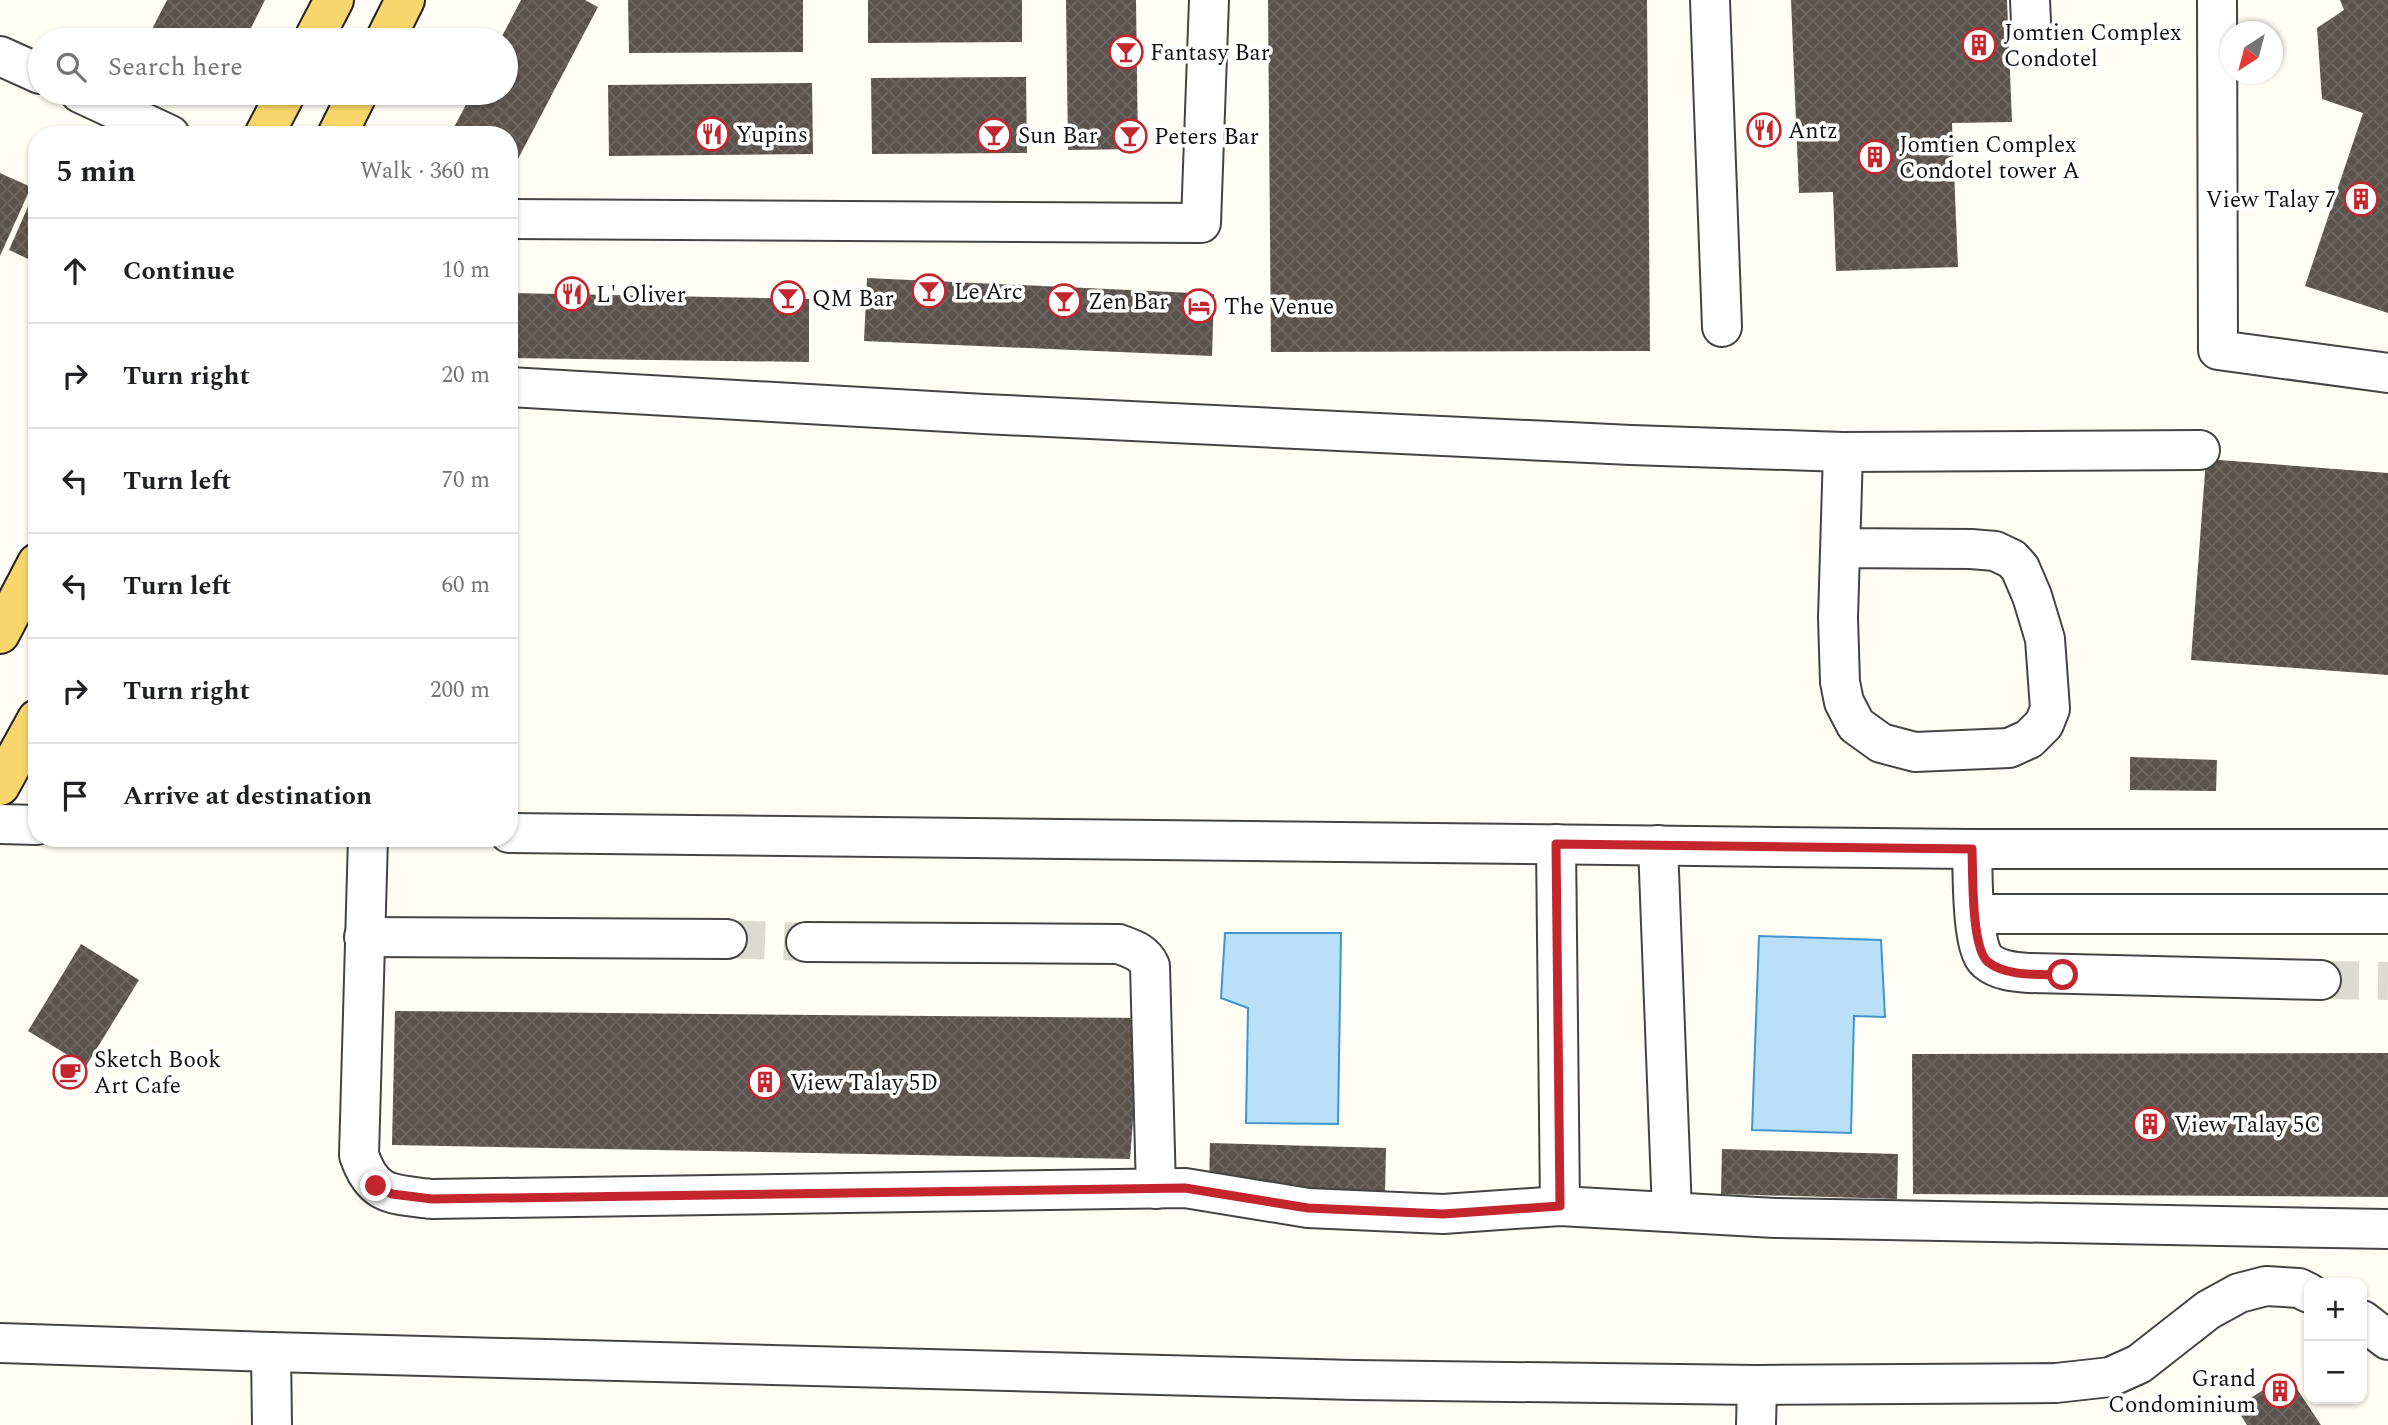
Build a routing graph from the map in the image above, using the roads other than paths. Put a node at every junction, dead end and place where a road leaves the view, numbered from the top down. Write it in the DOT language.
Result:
graph roads {
  1 [pos="334,0"];
  2 [pos="405,0"];
  3 [pos="1209,0"];
  4 [pos="1710,0"];
  5 [pos="2217,0"];
  6 [pos="319,28"];
  7 [pos="391,28"];
  8 [pos="0,56"];
  9 [pos="28,69"];
  10 [pos="106,105"];
  11 [pos="280,105"];
  12 [pos="352,105"];
  13 [pos="151,126"];
  14 [pos="269,126"];
  15 [pos="342,126"];
  16 [pos="518,219"];
  17 [pos="1722,327"];
  18 [pos="2388,373"];
  19 [pos="518,387"];
  20 [pos="2200,450"];
  21 [pos="1843,452"];
  22 [pos="1841,548"];
  23 [pos="28,580"];
  24 [pos="0,634"];
  25 [pos="28,735"];
  26 [pos="0,786"];
  27 [pos="0,824"];
  28 [pos="28,825"];
  29 [pos="518,833"];
  30 [pos="1556,844"];
  31 [pos="1658,845"];
  32 [pos="368,847"];
  33 [pos="1972,849"];
  34 [pos="2388,849"];
  35 [pos="1975,914"];
  36 [pos="2388,914"];
  37 [pos="364,937"];
  38 [pos="727,939"];
  39 [pos="806,942"];
  40 [pos="2321,981"];
  41 [pos="1156,1189"];
  42 [pos="1560,1206"];
  43 [pos="1672,1212"];
  44 [pos="2388,1229"];
  45 [pos="2304,1290"];
  46 [pos="2367,1324"];
  47 [pos="2388,1340"];
  48 [pos="0,1343"];
  49 [pos="271,1352"];
  50 [pos="1757,1385"];
  51 [pos="272,1425"];
  52 [pos="1756,1425"];
  1 -- 6 [label="main road"];
  2 -- 7 [label="main road"];
  3 -- 16 [label="street"];
  4 -- 17 [label="street"];
  5 -- 18 [label="street"];
  8 -- 9 [label="street"];
  10 -- 13 [label="street"];
  11 -- 14 [label="main road"];
  12 -- 15 [label="main road"];
  19 -- 21 [label="street"];
  20 -- 21 [label="street"];
  21 -- 22 [label="street"];
  22 -- 22 [label="street"];
  23 -- 24 [label="main road"];
  25 -- 26 [label="main road"];
  27 -- 28 [label="street"];
  29 -- 30 [label="street"];
  30 -- 31 [label="street"];
  30 -- 42 [label="street"];
  31 -- 33 [label="street"];
  31 -- 43 [label="street"];
  32 -- 37 [label="street"];
  33 -- 34 [label="street"];
  33 -- 35 [label="street"];
  35 -- 36 [label="street"];
  35 -- 40 [label="street"];
  37 -- 38 [label="street"];
  37 -- 41 [label="street"];
  39 -- 41 [label="street"];
  41 -- 42 [label="street"];
  42 -- 43 [label="street"];
  43 -- 44 [label="street"];
  45 -- 50 [label="street"];
  46 -- 47 [label="street"];
  48 -- 49 [label="street"];
  49 -- 50 [label="street"];
  49 -- 51 [label="street"];
  50 -- 52 [label="street"];
}
